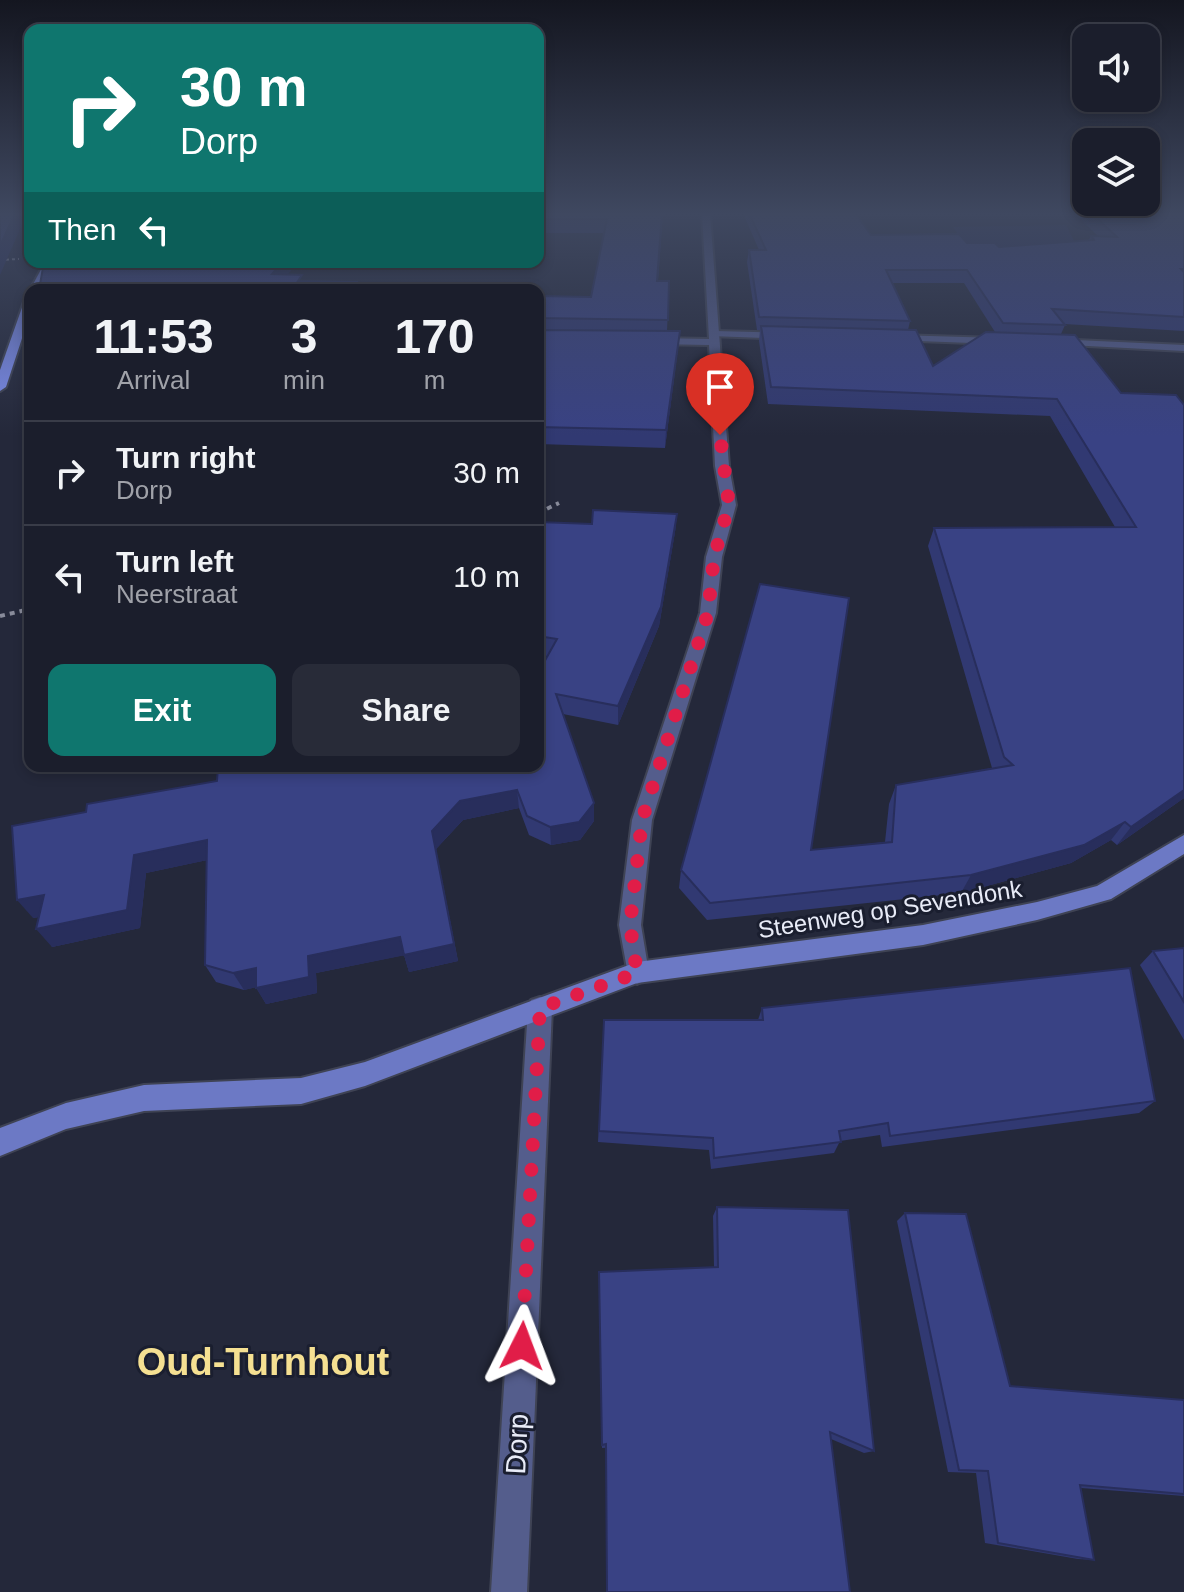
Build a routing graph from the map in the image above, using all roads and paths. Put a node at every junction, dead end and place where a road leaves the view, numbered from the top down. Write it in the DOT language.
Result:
graph roads {
  1 [pos="711,287"];
  2 [pos="24,317"];
  3 [pos="807,336"];
  4 [pos="714,338"];
  5 [pos="884,338"];
  6 [pos="641,341"];
  7 [pos="1007,341"];
  8 [pos="1038,342"];
  9 [pos="1184,348"];
  10 [pos="0,387"];
  11 [pos="559,503"];
  12 [pos="544,510"];
  13 [pos="24,610"];
  14 [pos="0,616"];
  15 [pos="1184,843"];
  16 [pos="637,973"];
  17 [pos="540,1008"];
  18 [pos="0,1142"];
  19 [pos="509,1592"];
  1 -- 4 [label="street"];
  2 -- 10 [label="main road"];
  3 -- 4 [label="street"];
  4 -- 6 [label="street"];
  4 -- 16 [label="street"];
  5 -- 7 [label="street"];
  8 -- 9 [label="street"];
  11 -- 12 [label="path"];
  13 -- 14 [label="path"];
  15 -- 16 [label="street, Steenweg op Sevendonk"];
  16 -- 17 [label="street"];
  17 -- 18 [label="street"];
  17 -- 19 [label="street, Dorp"];
}
